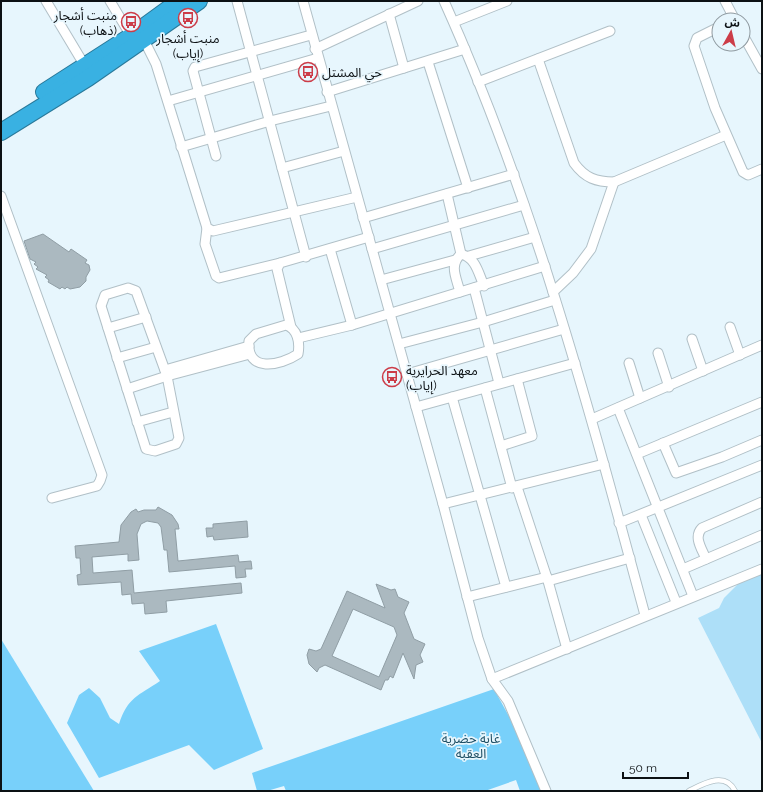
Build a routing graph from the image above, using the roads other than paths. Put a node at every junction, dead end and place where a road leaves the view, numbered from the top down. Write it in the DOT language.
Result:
graph roads {
  1 [pos="46,1"];
  2 [pos="110,1"];
  3 [pos="179,1"];
  4 [pos="199,1"];
  5 [pos="237,1"];
  6 [pos="303,1"];
  7 [pos="418,1"];
  8 [pos="444,1"];
  9 [pos="507,1"];
  10 [pos="725,1"];
  11 [pos="730,12"];
  12 [pos="389,14"];
  13 [pos="454,22"];
  14 [pos="610,31"];
  15 [pos="711,31"];
  16 [pos="312,35"];
  17 [pos="137,38"];
  18 [pos="465,49"];
  19 [pos="751,49"];
  20 [pos="250,51"];
  21 [pos="317,54"];
  22 [pos="538,58"];
  23 [pos="428,62"];
  24 [pos="85,66"];
  25 [pos="404,68"];
  26 [pos="762,68"];
  27 [pos="258,76"];
  28 [pos="478,82"];
  29 [pos="199,92"];
  30 [pos="327,92"];
  31 [pos="168,101"];
  32 [pos="331,106"];
  33 [pos="1,120"];
  34 [pos="270,121"];
  35 [pos="1,132"];
  36 [pos="726,135"];
  37 [pos="212,138"];
  38 [pos="181,147"];
  39 [pos="344,151"];
  40 [pos="216,156"];
  41 [pos="282,168"];
  42 [pos="762,169"];
  43 [pos="514,174"];
  44 [pos="614,182"];
  45 [pos="468,188"];
  46 [pos="447,194"];
  47 [pos="1,196"];
  48 [pos="357,197"];
  49 [pos="524,205"];
  50 [pos="293,212"];
  51 [pos="363,218"];
  52 [pos="455,225"];
  53 [pos="207,228"];
  54 [pos="369,237"];
  55 [pos="535,237"];
  56 [pos="330,249"];
  57 [pos="372,249"];
  58 [pos="462,256"];
  59 [pos="306,257"];
  60 [pos="280,263"];
  61 [pos="545,266"];
  62 [pos="381,280"];
  63 [pos="484,286"];
  64 [pos="474,288"];
  65 [pos="460,292"];
  66 [pos="554,296"];
  67 [pos="390,313"];
  68 [pos="146,317"];
  69 [pos="483,322"];
  70 [pos="352,325"];
  71 [pos="730,326"];
  72 [pos="291,327"];
  73 [pos="108,328"];
  74 [pos="564,329"];
  75 [pos="298,338"];
  76 [pos="692,339"];
  77 [pos="398,344"];
  78 [pos="762,345"];
  79 [pos="156,347"];
  80 [pos="250,350"];
  81 [pos="491,351"];
  82 [pos="658,353"];
  83 [pos="740,355"];
  84 [pos="117,358"];
  85 [pos="575,363"];
  86 [pos="629,363"];
  87 [pos="704,371"];
  88 [pos="166,373"];
  89 [pos="407,374"];
  90 [pos="516,379"];
  91 [pos="500,383"];
  92 [pos="669,387"];
  93 [pos="485,388"];
  94 [pos="127,389"];
  95 [pos="452,397"];
  96 [pos="640,398"];
  97 [pos="762,402"];
  98 [pos="416,407"];
  99 [pos="618,408"];
  100 [pos="173,412"];
  101 [pos="592,419"];
  102 [pos="138,422"];
  103 [pos="762,440"];
  104 [pos="663,443"];
  105 [pos="501,446"];
  106 [pos="637,454"];
  107 [pos="604,464"];
  108 [pos="762,465"];
  109 [pos="515,487"];
  110 [pos="480,495"];
  111 [pos="52,498"];
  112 [pos="762,502"];
  113 [pos="443,504"];
  114 [pos="658,507"];
  115 [pos="641,515"];
  116 [pos="620,523"];
  117 [pos="762,535"];
  118 [pos="630,558"];
  119 [pos="706,559"];
  120 [pos="683,568"];
  121 [pos="762,569"];
  122 [pos="547,579"];
  123 [pos="506,587"];
  124 [pos="693,596"];
  125 [pos="467,597"];
  126 [pos="676,602"];
  127 [pos="646,615"];
  128 [pos="567,649"];
  129 [pos="492,679"];
  130 [pos="546,791"];
  131 [pos="689,791"];
  132 [pos="735,791"];
  1 -- 24 [label="street"];
  2 -- 17 [label="street"];
  3 -- 17 [label="highway"];
  4 -- 17 [label="highway"];
  5 -- 20 [label="street"];
  6 -- 16 [label="street"];
  7 -- 12 [label="street"];
  8 -- 13 [label="street"];
  9 -- 13 [label="street"];
  10 -- 11 [label="street"];
  12 -- 21 [label="street"];
  12 -- 25 [label="street"];
  13 -- 18 [label="street"];
  14 -- 22 [label="street"];
  15 -- 36 [label="street"];
  16 -- 20 [label="street"];
  16 -- 21 [label="street"];
  17 -- 24 [label="highway"];
  17 -- 31 [label="street"];
  17 -- 35 [label="highway"];
  18 -- 23 [label="street"];
  18 -- 28 [label="street"];
  19 -- 26 [label="street"];
  20 -- 27 [label="street"];
  20 -- 29 [label="street"];
  21 -- 27 [label="street"];
  21 -- 30 [label="street"];
  22 -- 28 [label="street"];
  22 -- 44 [label="street"];
  23 -- 25 [label="street"];
  23 -- 45 [label="street"];
  24 -- 33 [label="highway"];
  25 -- 30 [label="street"];
  27 -- 29 [label="street"];
  27 -- 34 [label="street"];
  28 -- 43 [label="street"];
  29 -- 31 [label="street"];
  29 -- 37 [label="street"];
  30 -- 32 [label="street"];
  31 -- 38 [label="street"];
  32 -- 34 [label="street"];
  32 -- 39 [label="street"];
  34 -- 37 [label="street"];
  34 -- 41 [label="street"];
  36 -- 42 [label="street"];
  36 -- 44 [label="street"];
  37 -- 38 [label="street"];
  37 -- 40 [label="street"];
  38 -- 53 [label="street"];
  39 -- 41 [label="street"];
  39 -- 48 [label="street"];
  41 -- 50 [label="street"];
  43 -- 45 [label="street"];
  43 -- 49 [label="street"];
  44 -- 66 [label="street"];
  45 -- 46 [label="street"];
  46 -- 51 [label="street"];
  46 -- 52 [label="street"];
  47 -- 111 [label="street"];
  48 -- 50 [label="street"];
  48 -- 51 [label="street"];
  49 -- 52 [label="street"];
  49 -- 55 [label="street"];
  50 -- 53 [label="street"];
  50 -- 59 [label="street"];
  51 -- 54 [label="street"];
  52 -- 57 [label="street"];
  52 -- 58 [label="street"];
  53 -- 60 [label="street"];
  54 -- 56 [label="street"];
  54 -- 57 [label="street"];
  55 -- 58 [label="street"];
  55 -- 61 [label="street"];
  56 -- 59 [label="street"];
  56 -- 70 [label="street"];
  57 -- 62 [label="street"];
  58 -- 62 [label="street"];
  58 -- 63 [label="street"];
  58 -- 65 [label="street"];
  59 -- 60 [label="street"];
  60 -- 72 [label="street"];
  61 -- 63 [label="street"];
  61 -- 66 [label="street"];
  62 -- 67 [label="street"];
  63 -- 64 [label="street"];
  64 -- 65 [label="street"];
  64 -- 69 [label="street"];
  65 -- 67 [label="street"];
  66 -- 69 [label="street"];
  66 -- 74 [label="street"];
  67 -- 70 [label="street"];
  67 -- 77 [label="street"];
  68 -- 73 [label="street"];
  68 -- 73 [label="street"];
  68 -- 79 [label="street"];
  69 -- 77 [label="street"];
  69 -- 81 [label="street"];
  70 -- 75 [label="street"];
  71 -- 83 [label="street"];
  72 -- 75 [label="street"];
  72 -- 80 [label="street"];
  73 -- 84 [label="street"];
  74 -- 81 [label="street"];
  74 -- 85 [label="street"];
  75 -- 80 [label="street"];
  76 -- 87 [label="street"];
  77 -- 89 [label="street"];
  78 -- 83 [label="street"];
  79 -- 84 [label="street"];
  79 -- 88 [label="street"];
  80 -- 88 [label="street"];
  81 -- 89 [label="street"];
  81 -- 91 [label="street"];
  82 -- 92 [label="street"];
  83 -- 87 [label="street"];
  84 -- 94 [label="street"];
  85 -- 90 [label="street"];
  85 -- 101 [label="street"];
  86 -- 96 [label="street"];
  87 -- 92 [label="street"];
  88 -- 94 [label="street"];
  88 -- 100 [label="street"];
  89 -- 98 [label="street"];
  90 -- 91 [label="street"];
  90 -- 105 [label="street"];
  91 -- 93 [label="street"];
  92 -- 96 [label="street"];
  93 -- 95 [label="street"];
  93 -- 105 [label="street"];
  94 -- 102 [label="street"];
  95 -- 98 [label="street"];
  95 -- 110 [label="street"];
  96 -- 99 [label="street"];
  97 -- 104 [label="street"];
  98 -- 113 [label="street"];
  99 -- 101 [label="street"];
  99 -- 106 [label="street"];
  100 -- 102 [label="street"];
  100 -- 102 [label="street"];
  101 -- 107 [label="street"];
  103 -- 104 [label="street"];
  104 -- 106 [label="street"];
  105 -- 109 [label="street"];
  106 -- 114 [label="street"];
  107 -- 109 [label="street"];
  107 -- 116 [label="street"];
  108 -- 114 [label="street"];
  109 -- 110 [label="street"];
  109 -- 122 [label="street"];
  110 -- 113 [label="street"];
  110 -- 123 [label="street"];
  112 -- 119 [label="street"];
  113 -- 125 [label="street"];
  114 -- 115 [label="street"];
  114 -- 120 [label="street"];
  115 -- 116 [label="street"];
  115 -- 126 [label="street"];
  116 -- 118 [label="street"];
  117 -- 119 [label="street"];
  118 -- 122 [label="street"];
  118 -- 127 [label="street"];
  119 -- 120 [label="street"];
  120 -- 124 [label="street"];
  121 -- 124 [label="street"];
  122 -- 123 [label="street"];
  122 -- 128 [label="street"];
  123 -- 125 [label="street"];
  124 -- 126 [label="street"];
  125 -- 129 [label="street"];
  126 -- 127 [label="street"];
  127 -- 128 [label="street"];
  128 -- 129 [label="street"];
  129 -- 130 [label="street"];
  131 -- 132 [label="lane"];
}
